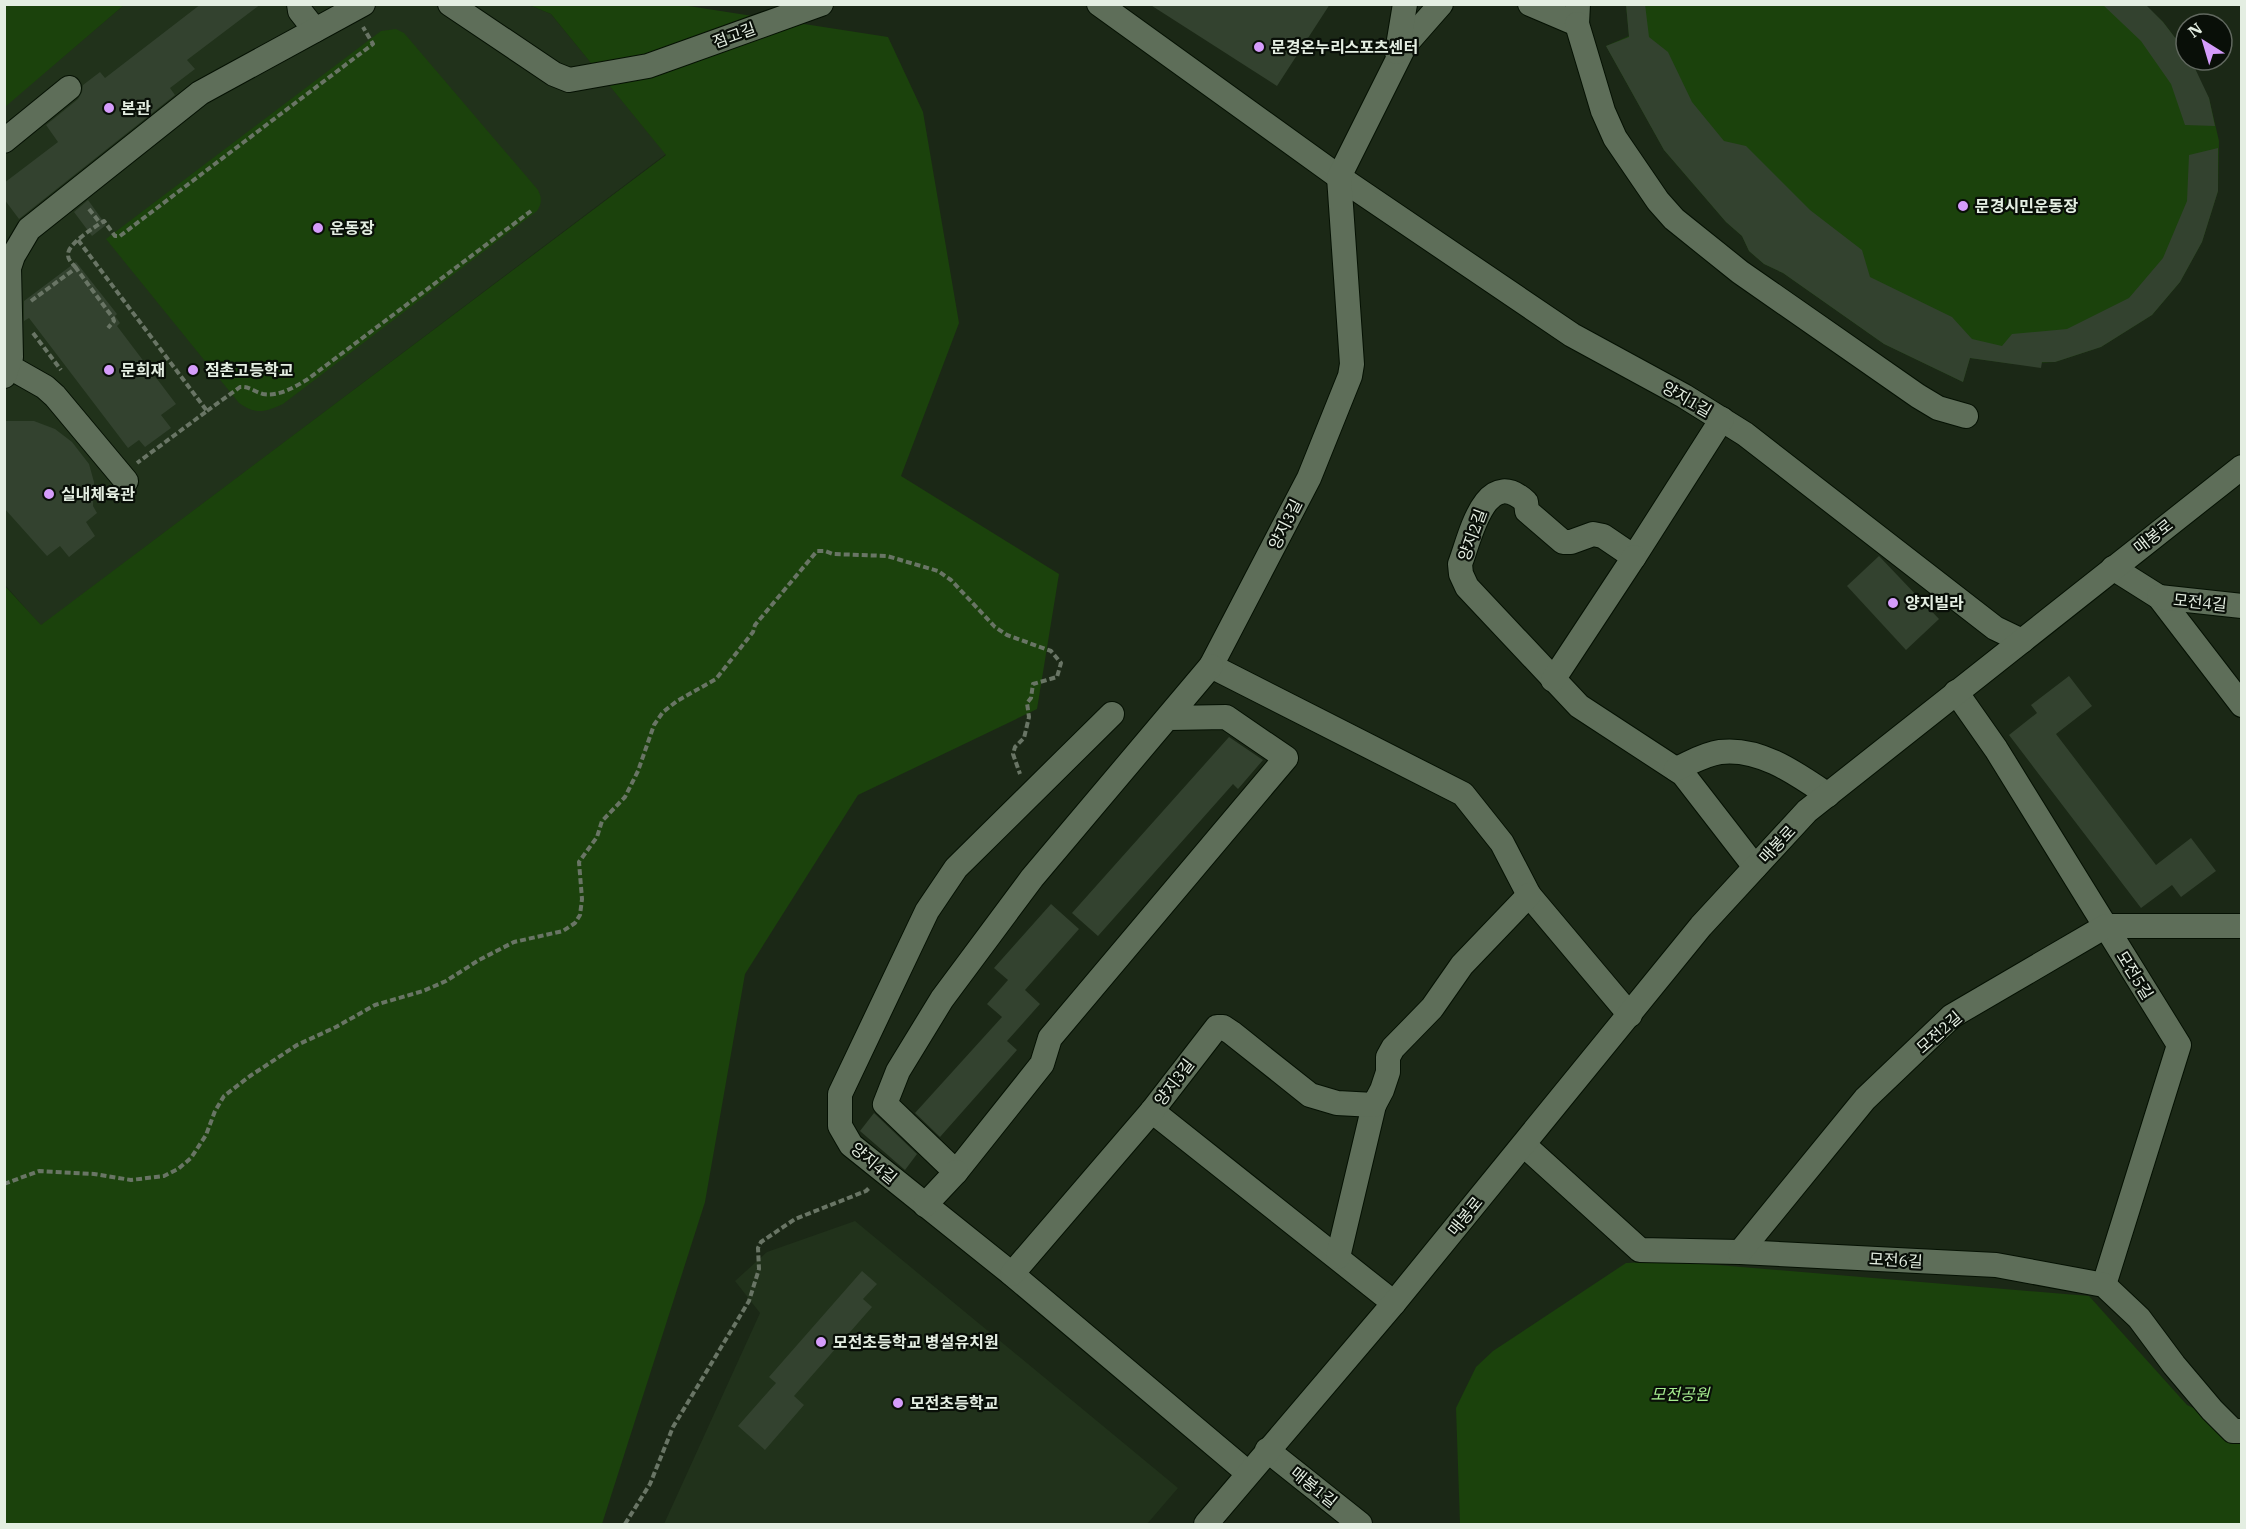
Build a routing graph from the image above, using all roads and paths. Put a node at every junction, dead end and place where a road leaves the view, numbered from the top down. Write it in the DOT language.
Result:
graph roads {
  1 [pos="299,4"];
  2 [pos="363,4"];
  3 [pos="450,4"];
  4 [pos="820,4"];
  5 [pos="1099,4"];
  6 [pos="1405,4"];
  7 [pos="1441,4"];
  8 [pos="1530,4"];
  9 [pos="1578,14"];
  10 [pos="315,30"];
  11 [pos="373,44"];
  12 [pos="1396,63"];
  13 [pos="69,88"];
  14 [pos="4,141"];
  15 [pos="1339,177"];
  16 [pos="531,211"];
  17 [pos="78,240"];
  18 [pos="9,254"];
  19 [pos="76,268"];
  20 [pos="14,315"];
  21 [pos="108,328"];
  22 [pos="6,371"];
  23 [pos="67,378"];
  24 [pos="207,411"];
  25 [pos="1966,416"];
  26 [pos="1722,419"];
  27 [pos="2241,467"];
  28 [pos="129,472"];
  29 [pos="1634,557"];
  30 [pos="2113,568"];
  31 [pos="2158,597"];
  32 [pos="2241,606"];
  33 [pos="2022,641"];
  34 [pos="1211,666"];
  35 [pos="1553,680"];
  36 [pos="1956,692"];
  37 [pos="2241,705"];
  38 [pos="1112,714"];
  39 [pos="1169,718"];
  40 [pos="1676,769"];
  41 [pos="1828,795"];
  42 [pos="1021,805"];
  43 [pos="1755,867"];
  44 [pos="1529,895"];
  45 [pos="2106,926"];
  46 [pos="2241,926"];
  47 [pos="1630,1015"];
  48 [pos="1374,1105"];
  49 [pos="1152,1111"];
  50 [pos="1524,1145"];
  51 [pos="874,1164"];
  52 [pos="956,1172"];
  53 [pos="4,1184"];
  54 [pos="925,1205"];
  55 [pos="1740,1252"];
  56 [pos="1338,1257"];
  57 [pos="1012,1274"];
  58 [pos="2104,1285"];
  59 [pos="1394,1303"];
  60 [pos="2241,1431"];
  61 [pos="1268,1450"];
  62 [pos="1248,1473"];
  63 [pos="625,1524"];
  64 [pos="1206,1524"];
  65 [pos="1360,1524"];
  1 -- 10 [label="street"];
  2 -- 10 [label="street"];
  3 -- 4 [label="street, 점고길"];
  5 -- 15 [label="street, 양지1길"];
  6 -- 12 [label="street"];
  7 -- 12 [label="street"];
  8 -- 9 [label="street"];
  9 -- 25 [label="street"];
  10 -- 18 [label="street"];
  11 -- 17 [label="path"];
  12 -- 15 [label="street"];
  13 -- 14 [label="street"];
  15 -- 26 [label="street, 양지1길"];
  15 -- 34 [label="street, 양지3길"];
  16 -- 24 [label="path"];
  17 -- 19 [label="path"];
  17 -- 24 [label="path"];
  18 -- 20 [label="street"];
  19 -- 20 [label="path"];
  19 -- 21 [label="path"];
  20 -- 22 [label="street"];
  20 -- 23 [label="path"];
  22 -- 28 [label="street"];
  24 -- 28 [label="path"];
  26 -- 29 [label="street"];
  26 -- 33 [label="street, 양지1길"];
  27 -- 30 [label="street, 매봉로"];
  29 -- 35 [label="street"];
  29 -- 35 [label="street, 양지2길"];
  30 -- 31 [label="street"];
  30 -- 33 [label="street, 매봉로"];
  31 -- 32 [label="street, 모전4길"];
  31 -- 37 [label="street"];
  33 -- 36 [label="street, 매봉로"];
  34 -- 39 [label="street, 양지3길"];
  34 -- 44 [label="street"];
  35 -- 40 [label="street, 양지2길"];
  36 -- 41 [label="street, 매봉로"];
  36 -- 45 [label="street, 모전5길"];
  38 -- 42 [label="street, 양지4길"];
  39 -- 52 [label="street, 양지3길"];
  39 -- 52 [label="street"];
  40 -- 41 [label="street"];
  40 -- 43 [label="street, 양지2길"];
  41 -- 43 [label="street, 매봉로"];
  42 -- 51 [label="street, 양지4길"];
  42 -- 53 [label="path"];
  43 -- 47 [label="street, 매봉로"];
  44 -- 47 [label="street"];
  44 -- 48 [label="street"];
  45 -- 46 [label="street"];
  45 -- 55 [label="street, 모전2길"];
  45 -- 58 [label="street, 모전5길"];
  47 -- 50 [label="street, 매봉로"];
  48 -- 49 [label="street, 양지3길"];
  48 -- 56 [label="street"];
  49 -- 56 [label="street"];
  49 -- 57 [label="street, 양지3길"];
  50 -- 55 [label="street, 모전6길"];
  50 -- 59 [label="street, 매봉로"];
  51 -- 54 [label="street, 양지4길"];
  51 -- 63 [label="path"];
  52 -- 54 [label="street"];
  54 -- 57 [label="street, 양지4길"];
  55 -- 58 [label="street, 모전6길"];
  56 -- 59 [label="street"];
  57 -- 62 [label="street, 양지4길"];
  58 -- 60 [label="street"];
  59 -- 61 [label="street, 매봉로"];
  61 -- 62 [label="street, 매봉로"];
  61 -- 65 [label="street, 매봉1길"];
  62 -- 64 [label="street, 매봉로"];
}
